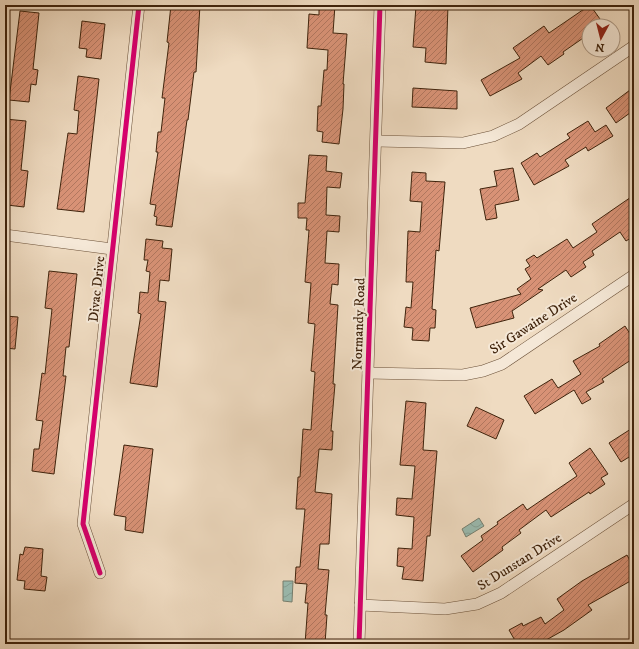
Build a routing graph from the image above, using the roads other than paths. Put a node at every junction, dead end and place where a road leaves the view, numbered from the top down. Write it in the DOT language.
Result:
graph roads {
  1 [pos="139,5"];
  2 [pos="380,5"];
  3 [pos="634,46"];
  4 [pos="377,141"];
  5 [pos="5,235"];
  6 [pos="112,249"];
  7 [pos="634,275"];
  8 [pos="368,373"];
  9 [pos="634,504"];
  10 [pos="100,573"];
  11 [pos="360,605"];
  12 [pos="359,644"];
  1 -- 6 [label="street, Divac Drive"];
  2 -- 4 [label="street, Normandy Road"];
  3 -- 4 [label="street"];
  4 -- 8 [label="street, Normandy Road"];
  5 -- 6 [label="street"];
  6 -- 10 [label="street, Divac Drive"];
  7 -- 8 [label="street, Sir Gawaine Drive"];
  8 -- 11 [label="street, Normandy Road"];
  9 -- 11 [label="street, St Dunstan Drive"];
  11 -- 12 [label="street, Normandy Road"];
}
